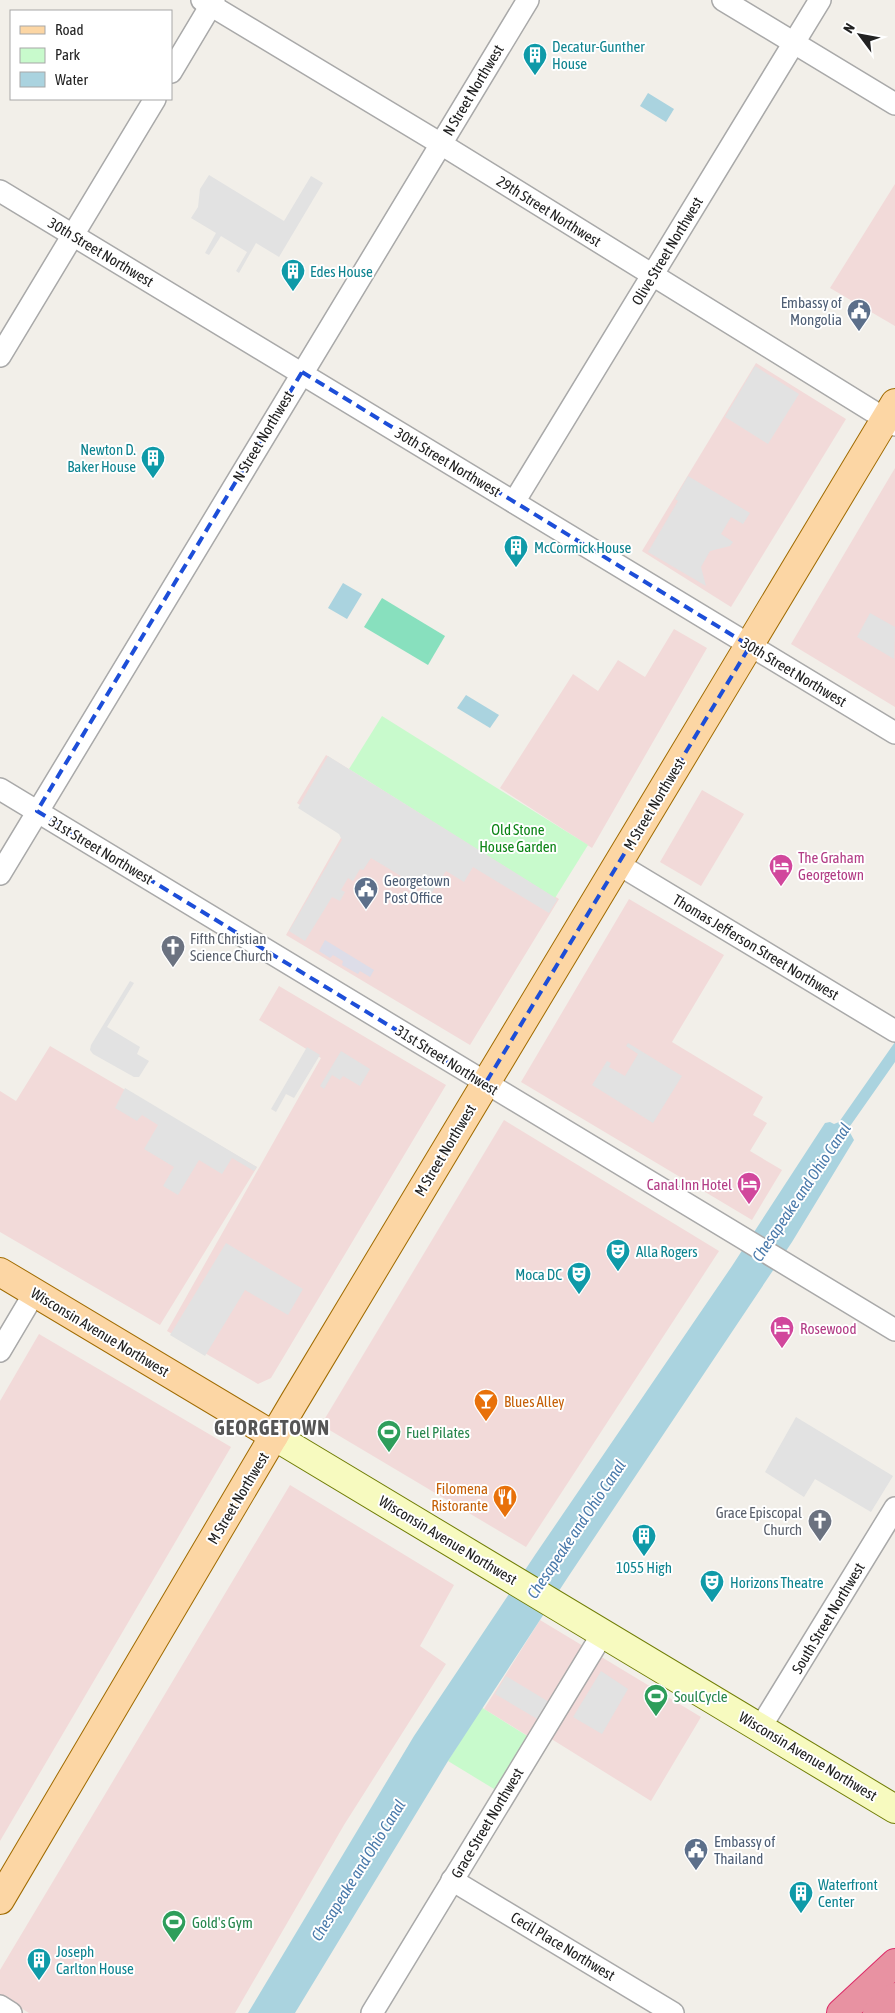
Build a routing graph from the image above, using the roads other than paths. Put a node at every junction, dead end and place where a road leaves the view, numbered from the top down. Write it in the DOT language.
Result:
graph roads {
  1 [pos="528,0"];
  2 [pos="723,0"];
  3 [pos="820,0"];
  4 [pos="209,2"];
  5 [pos="794,43"];
  6 [pos="172,70"];
  7 [pos="154,100"];
  8 [pos="895,104"];
  9 [pos="441,144"];
  10 [pos="0,192"];
  11 [pos="73,235"];
  12 [pos="653,275"];
  13 [pos="0,356"];
  14 [pos="302,372"];
  15 [pos="893,415"];
  16 [pos="514,502"];
  17 [pos="750,646"];
  18 [pos="895,733"];
  19 [pos="0,789"];
  20 [pos="37,812"];
  21 [pos="618,864"];
  22 [pos="0,874"];
  23 [pos="892,1029"];
  24 [pos="485,1084"];
  25 [pos="0,1272"];
  26 [pos="35,1292"];
  27 [pos="895,1330"];
  28 [pos="0,1351"];
  29 [pos="274,1436"];
  30 [pos="895,1508"];
  31 [pos="603,1633"];
  32 [pos="760,1728"];
  33 [pos="895,1809"];
  34 [pos="452,1880"];
  35 [pos="0,1900"];
  36 [pos="895,1963"];
  37 [pos="895,1978"];
  38 [pos="895,1997"];
  39 [pos="0,2006"];
  40 [pos="11,2013"];
  41 [pos="372,2013"];
  42 [pos="673,2013"];
  43 [pos="841,2013"];
  44 [pos="857,2013"];
  45 [pos="877,2013"];
  1 -- 9 [label="street, N Street Northwest"];
  2 -- 5 [label="street"];
  3 -- 5 [label="street, Olive Street Northwest"];
  4 -- 6 [label="street"];
  4 -- 9 [label="street, 29th Street Northwest"];
  5 -- 8 [label="street"];
  5 -- 12 [label="street, Olive Street Northwest"];
  7 -- 11 [label="street"];
  9 -- 12 [label="street, 29th Street Northwest"];
  9 -- 14 [label="street, N Street Northwest"];
  10 -- 11 [label="street, 30th Street Northwest"];
  11 -- 13 [label="street"];
  11 -- 14 [label="street, 30th Street Northwest"];
  12 -- 15 [label="street, 29th Street Northwest"];
  12 -- 16 [label="street, Olive Street Northwest"];
  14 -- 16 [label="street, 30th Street Northwest"];
  14 -- 20 [label="street, N Street Northwest"];
  15 -- 17 [label="main road, M Street Northwest"];
  16 -- 17 [label="street, 30th Street Northwest"];
  17 -- 18 [label="street, 30th Street Northwest"];
  17 -- 21 [label="main road, M Street Northwest"];
  19 -- 20 [label="street, 31st Street Northwest"];
  20 -- 22 [label="street, N Street Northwest"];
  20 -- 24 [label="street, 31st Street Northwest"];
  21 -- 23 [label="street, Thomas Jefferson Street Northwest"];
  21 -- 24 [label="main road, M Street Northwest"];
  24 -- 27 [label="street, 31st Street Northwest"];
  24 -- 29 [label="main road, M Street Northwest"];
  25 -- 26 [label="main road, Wisconsin Avenue Northwest"];
  26 -- 28 [label="street"];
  26 -- 29 [label="main road, Wisconsin Avenue Northwest"];
  29 -- 31 [label="main road, Wisconsin Avenue Northwest"];
  29 -- 35 [label="main road, M Street Northwest"];
  30 -- 32 [label="street, South Street Northwest"];
  31 -- 32 [label="main road, Wisconsin Avenue Northwest"];
  31 -- 34 [label="street, Grace Street Northwest"];
  32 -- 33 [label="main road, Wisconsin Avenue Northwest"];
  34 -- 41 [label="street, Grace Street Northwest"];
  34 -- 42 [label="street, Cecil Place Northwest"];
  36 -- 43 [label="highway"];
  37 -- 44 [label="street"];
  38 -- 45 [label="highway"];
  39 -- 40 [label="street"];
}
